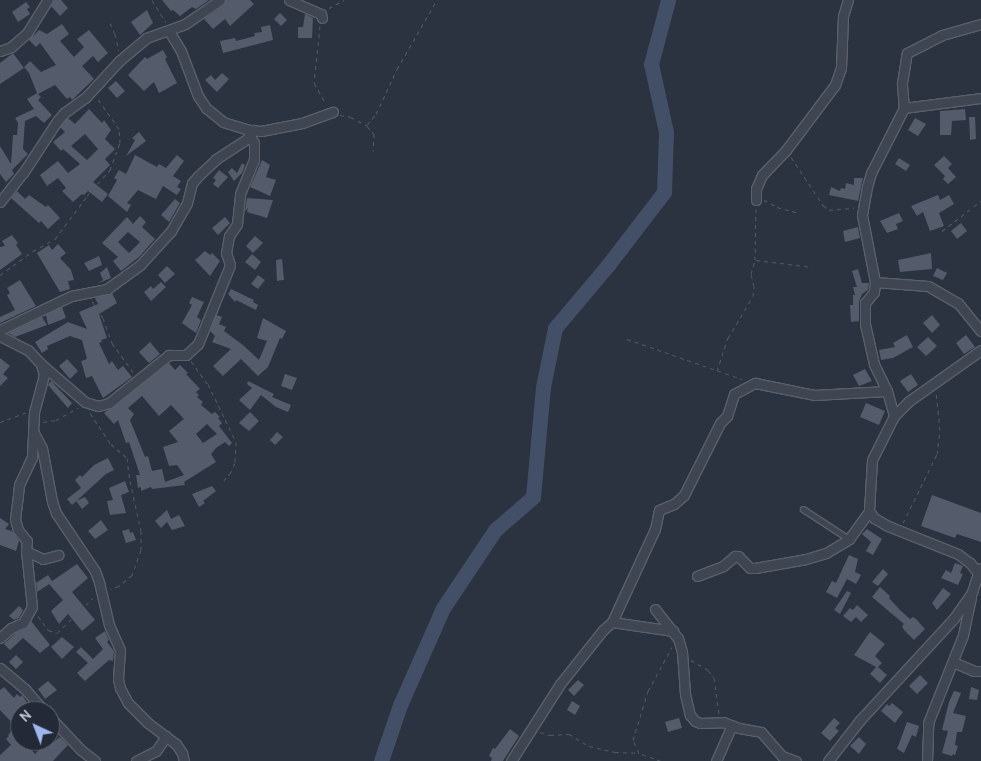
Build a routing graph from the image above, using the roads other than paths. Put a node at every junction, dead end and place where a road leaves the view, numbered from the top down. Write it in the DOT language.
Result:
graph roads {
  1 [pos="48,0"];
  2 [pos="220,0"];
  3 [pos="289,0"];
  4 [pos="848,0"];
  5 [pos="321,16"];
  6 [pos="981,24"];
  7 [pos="170,30"];
  8 [pos="0,51"];
  9 [pos="981,98"];
  10 [pos="904,108"];
  11 [pos="333,112"];
  12 [pos="252,133"];
  13 [pos="756,199"];
  14 [pos="0,202"];
  15 [pos="875,282"];
  16 [pos="0,330"];
  17 [pos="981,331"];
  18 [pos="0,336"];
  19 [pos="981,350"];
  20 [pos="41,364"];
  21 [pos="886,391"];
  22 [pos="894,416"];
  23 [pos="34,433"];
  24 [pos="803,509"];
  25 [pos="868,511"];
  26 [pos="849,539"];
  27 [pos="26,551"];
  28 [pos="58,555"];
  29 [pos="980,571"];
  30 [pos="697,576"];
  31 [pos="972,592"];
  32 [pos="655,608"];
  33 [pos="612,622"];
  34 [pos="675,635"];
  35 [pos="0,638"];
  36 [pos="953,662"];
  37 [pos="0,668"];
  38 [pos="981,671"];
  39 [pos="35,701"];
  40 [pos="732,725"];
  41 [pos="60,728"];
  42 [pos="166,736"];
  43 [pos="95,761"];
  44 [pos="136,761"];
  45 [pos="184,761"];
  46 [pos="511,761"];
  47 [pos="716,761"];
  48 [pos="796,761"];
  49 [pos="828,761"];
  50 [pos="927,761"];
  1 -- 8 [label="street"];
  2 -- 7 [label="street"];
  3 -- 5 [label="street"];
  4 -- 13 [label="street"];
  6 -- 10 [label="street"];
  7 -- 12 [label="street"];
  7 -- 14 [label="street"];
  9 -- 10 [label="street"];
  10 -- 15 [label="street"];
  11 -- 12 [label="street"];
  12 -- 16 [label="street"];
  12 -- 20 [label="street"];
  15 -- 17 [label="street"];
  15 -- 21 [label="street"];
  18 -- 20 [label="street"];
  19 -- 22 [label="street"];
  20 -- 23 [label="street"];
  21 -- 22 [label="street"];
  21 -- 33 [label="street"];
  22 -- 25 [label="street"];
  23 -- 27 [label="street"];
  23 -- 42 [label="street"];
  24 -- 26 [label="lane"];
  25 -- 26 [label="street"];
  25 -- 29 [label="street"];
  26 -- 30 [label="street"];
  27 -- 28 [label="street"];
  27 -- 35 [label="street"];
  29 -- 31 [label="street"];
  31 -- 36 [label="street"];
  31 -- 49 [label="street"];
  32 -- 34 [label="street"];
  33 -- 34 [label="street"];
  33 -- 46 [label="street"];
  34 -- 40 [label="street"];
  36 -- 38 [label="street"];
  36 -- 50 [label="street"];
  37 -- 39 [label="street"];
  40 -- 47 [label="street"];
  40 -- 48 [label="street"];
  41 -- 43 [label="street"];
  42 -- 44 [label="street"];
  42 -- 45 [label="street"];
}
